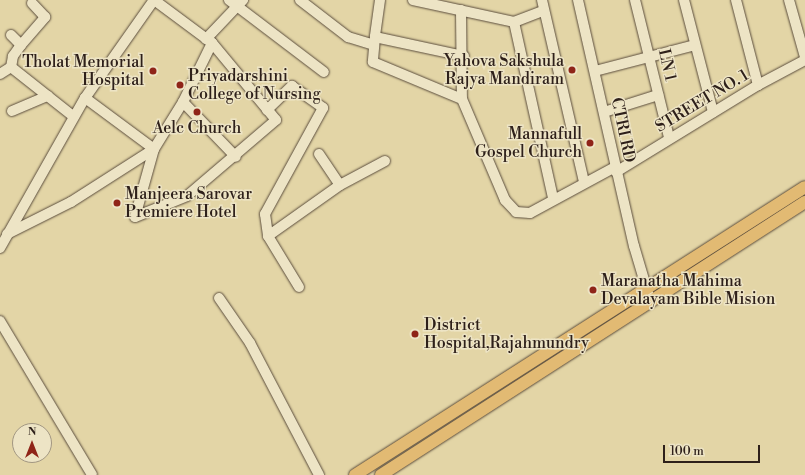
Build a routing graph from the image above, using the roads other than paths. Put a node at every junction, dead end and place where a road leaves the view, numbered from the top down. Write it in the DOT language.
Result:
graph roads {
  1 [pos="154,0"];
  2 [pos="229,0"];
  3 [pos="300,0"];
  4 [pos="380,0"];
  5 [pos="413,0"];
  6 [pos="542,0"];
  7 [pos="578,0"];
  8 [pos="635,0"];
  9 [pos="684,0"];
  10 [pos="736,0"];
  11 [pos="789,0"];
  12 [pos="32,3"];
  13 [pos="241,3"];
  14 [pos="461,10"];
  15 [pos="543,11"];
  16 [pos="514,22"];
  17 [pos="11,35"];
  18 [pos="209,41"];
  19 [pos="374,41"];
  20 [pos="695,44"];
  21 [pos="21,45"];
  22 [pos="464,56"];
  23 [pos="649,57"];
  24 [pos="805,59"];
  25 [pos="11,67"];
  26 [pos="595,71"];
  27 [pos="324,72"];
  28 [pos="0,74"];
  29 [pos="758,85"];
  30 [pos="658,95"];
  31 [pos="48,96"];
  32 [pos="85,98"];
  33 [pos="462,99"];
  34 [pos="183,102"];
  35 [pos="267,110"];
  36 [pos="12,111"];
  37 [pos="604,112"];
  38 [pos="713,112"];
  39 [pos="74,116"];
  40 [pos="670,137"];
  41 [pos="154,149"];
  42 [pos="319,154"];
  43 [pos="236,157"];
  44 [pos="385,161"];
  45 [pos="616,170"];
  46 [pos="584,182"];
  47 [pos="340,184"];
  48 [pos="805,187"];
  49 [pos="553,198"];
  50 [pos="805,202"];
  51 [pos="7,234"];
  52 [pos="268,236"];
  53 [pos="0,248"];
  54 [pos="299,287"];
  55 [pos="652,291"];
  56 [pos="219,298"];
  57 [pos="0,321"];
  58 [pos="92,475"];
  59 [pos="318,475"];
  60 [pos="355,475"];
  61 [pos="381,475"];
  1 -- 18 [label="street"];
  1 -- 32 [label="street"];
  2 -- 13 [label="street"];
  3 -- 19 [label="street"];
  4 -- 19 [label="street"];
  5 -- 14 [label="street"];
  6 -- 15 [label="street"];
  7 -- 26 [label="street, CTRI RD"];
  8 -- 23 [label="street, LN 1"];
  9 -- 20 [label="street"];
  10 -- 29 [label="street"];
  11 -- 24 [label="street"];
  12 -- 21 [label="street"];
  13 -- 18 [label="street"];
  13 -- 27 [label="street"];
  14 -- 16 [label="street"];
  14 -- 22 [label="street"];
  15 -- 16 [label="street"];
  15 -- 46 [label="street"];
  16 -- 49 [label="street"];
  17 -- 21 [label="street"];
  18 -- 34 [label="street"];
  18 -- 35 [label="street"];
  19 -- 22 [label="street"];
  19 -- 33 [label="street"];
  20 -- 23 [label="street"];
  20 -- 38 [label="street"];
  21 -- 25 [label="street"];
  22 -- 33 [label="street"];
  23 -- 26 [label="street"];
  23 -- 30 [label="street, LN 1"];
  24 -- 29 [label="street, STREET NO. 1"];
  25 -- 28 [label="street"];
  25 -- 31 [label="street"];
  26 -- 37 [label="street, CTRI RD"];
  29 -- 38 [label="street, STREET NO. 1"];
  30 -- 37 [label="street"];
  30 -- 40 [label="street, LN 1"];
  31 -- 36 [label="street"];
  31 -- 39 [label="street"];
  32 -- 39 [label="street"];
  32 -- 41 [label="street"];
  33 -- 49 [label="street, STREET NO. 1"];
  34 -- 41 [label="street"];
  34 -- 43 [label="street"];
  35 -- 43 [label="street"];
  35 -- 52 [label="street"];
  37 -- 45 [label="street, CTRI RD"];
  38 -- 40 [label="street, STREET NO. 1"];
  39 -- 51 [label="street"];
  40 -- 45 [label="street, STREET NO. 1"];
  41 -- 43 [label="street"];
  41 -- 51 [label="street"];
  42 -- 47 [label="street"];
  44 -- 47 [label="street"];
  45 -- 46 [label="street, STREET NO. 1"];
  45 -- 55 [label="street, CTRI RD"];
  46 -- 49 [label="street, STREET NO. 1"];
  47 -- 52 [label="street"];
  48 -- 55 [label="main road"];
  50 -- 55 [label="main road"];
  51 -- 53 [label="street"];
  52 -- 54 [label="street"];
  55 -- 60 [label="main road"];
  55 -- 61 [label="main road"];
  56 -- 59 [label="street"];
  57 -- 58 [label="street"];
}
